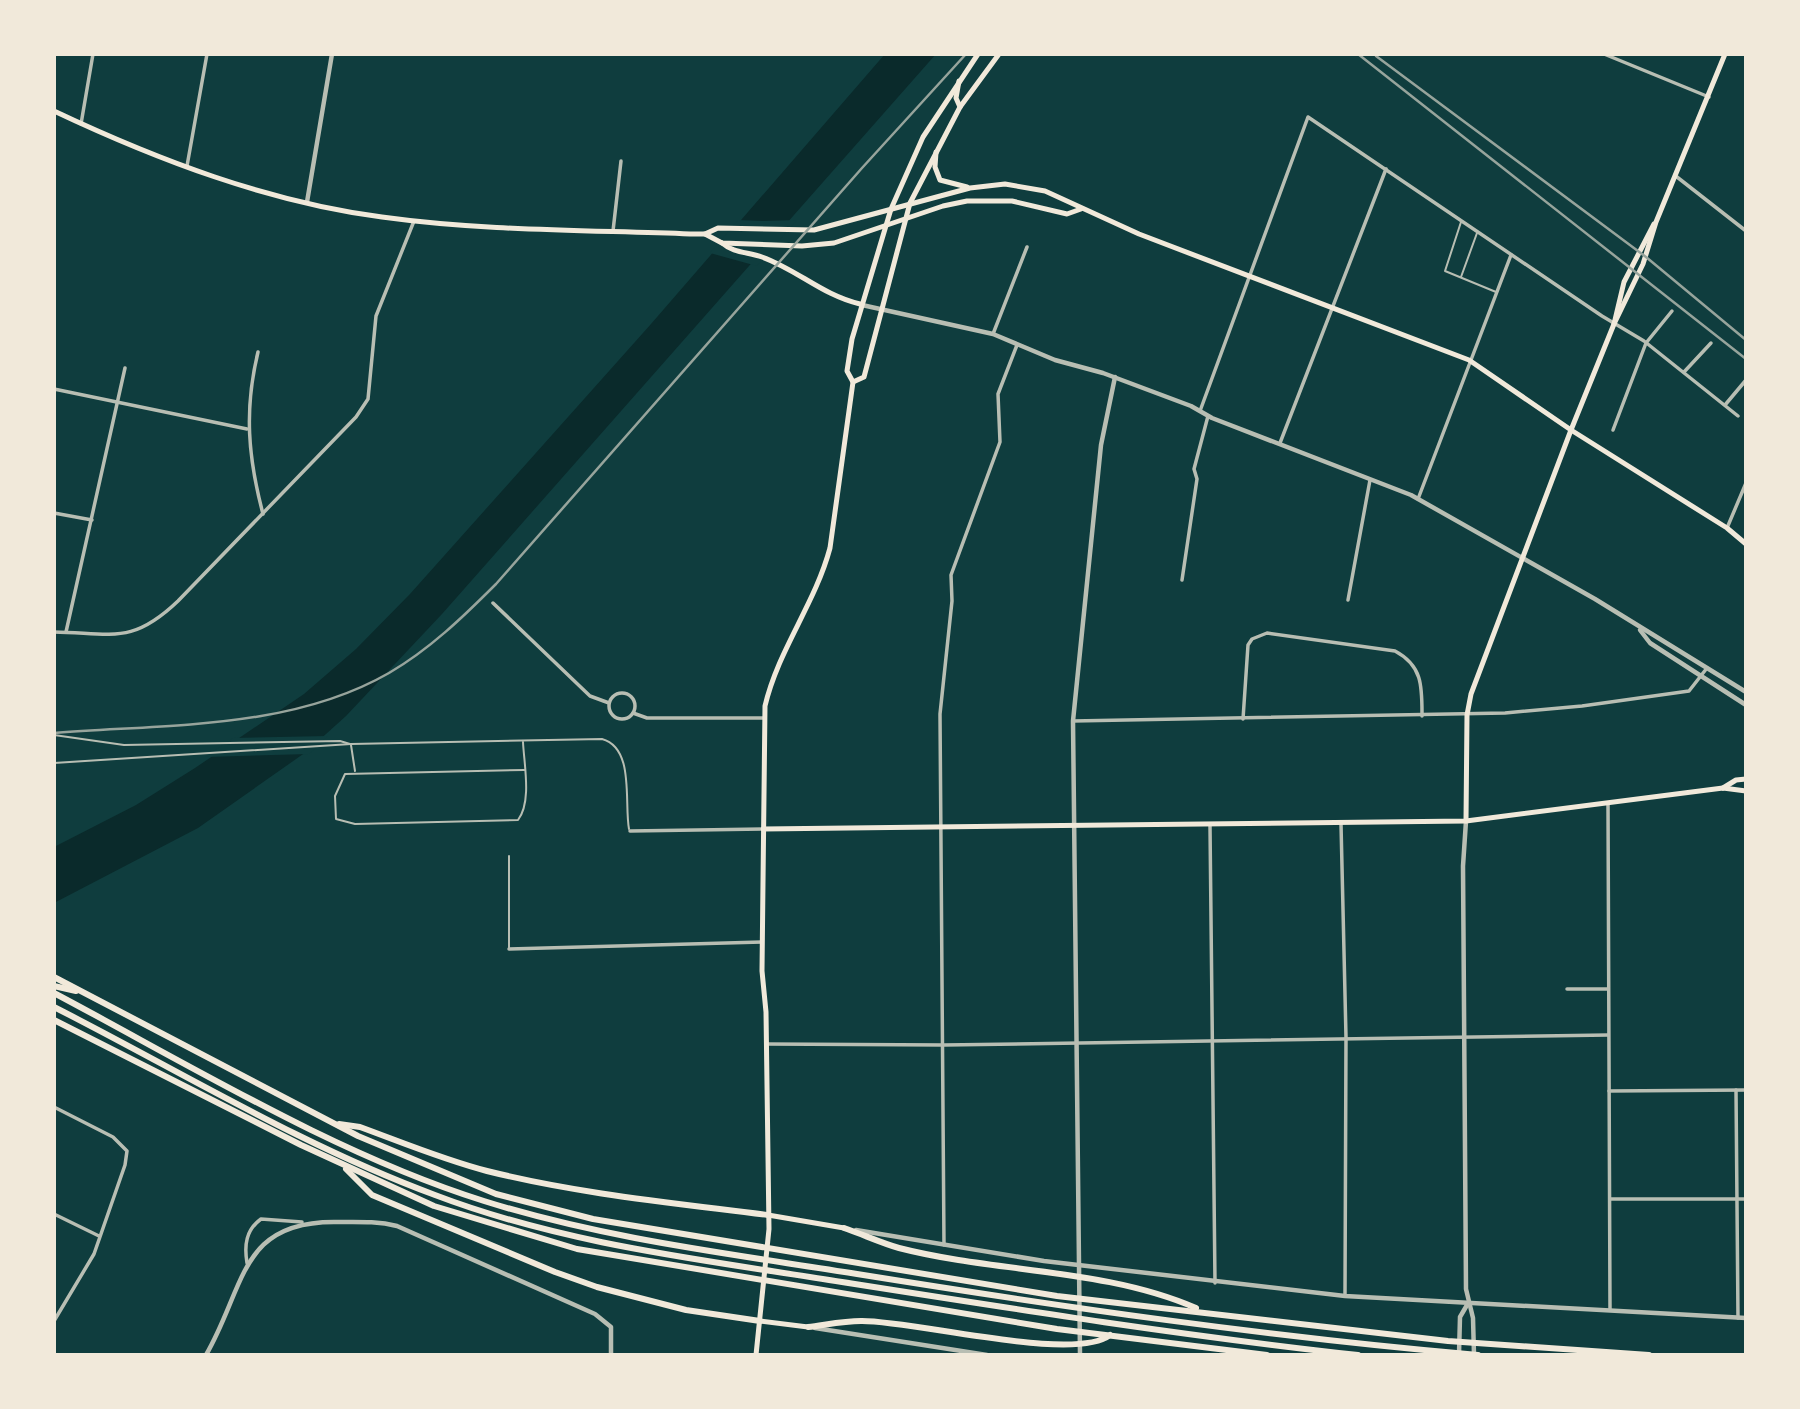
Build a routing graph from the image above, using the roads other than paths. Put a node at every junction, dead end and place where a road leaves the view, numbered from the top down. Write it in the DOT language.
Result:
graph roads {
  1 [pos="93,54"];
  2 [pos="207,54"];
  3 [pos="332,54"];
  4 [pos="978,54"];
  5 [pos="999,54"];
  6 [pos="1604,54"];
  7 [pos="1725,54"];
  8 [pos="960,79"];
  9 [pos="1709,97"];
  10 [pos="960,107"];
  11 [pos="54,111"];
  12 [pos="81,124"];
  13 [pos="936,149"];
  14 [pos="621,161"];
  15 [pos="187,168"];
  16 [pos="1386,169"];
  17 [pos="1676,177"];
  18 [pos="970,188"];
  19 [pos="307,202"];
  20 [pos="910,203"];
  21 [pos="891,209"];
  22 [pos="1081,209"];
  23 [pos="905,220"];
  24 [pos="414,221"];
  25 [pos="1461,221"];
  26 [pos="1656,222"];
  27 [pos="884,227"];
  28 [pos="1746,231"];
  29 [pos="613,232"];
  30 [pos="1478,232"];
  31 [pos="705,234"];
  32 [pos="722,243"];
  33 [pos="1027,247"];
  34 [pos="1511,255"];
  35 [pos="1249,276"];
  36 [pos="1461,277"];
  37 [pos="1496,292"];
  38 [pos="860,304"];
  39 [pos="881,308"];
  40 [pos="1331,308"];
  41 [pos="1672,311"];
  42 [pos="1614,324"];
  43 [pos="993,334"];
  44 [pos="1646,343"];
  45 [pos="1711,343"];
  46 [pos="1017,345"];
  47 [pos="258,352"];
  48 [pos="1469,360"];
  49 [pos="125,368"];
  50 [pos="1684,372"];
  51 [pos="1115,377"];
  52 [pos="1746,380"];
  53 [pos="853,382"];
  54 [pos="54,390"];
  55 [pos="116,402"];
  56 [pos="1725,405"];
  57 [pos="1200,411"];
  58 [pos="1208,416"];
  59 [pos="1738,416"];
  60 [pos="247,429"];
  61 [pos="1572,430"];
  62 [pos="1613,430"];
  63 [pos="1280,443"];
  64 [pos="1370,480"];
  65 [pos="1746,483"];
  66 [pos="1418,499"];
  67 [pos="54,513"];
  68 [pos="263,514"];
  69 [pos="92,520"];
  70 [pos="1727,528"];
  71 [pos="1746,544"];
  72 [pos="1523,559"];
  73 [pos="1182,580"];
  74 [pos="1348,600"];
  75 [pos="493,603"];
  76 [pos="1639,629"];
  77 [pos="54,632"];
  78 [pos="66,632"];
  79 [pos="1707,668"];
  80 [pos="1701,677"];
  81 [pos="1746,692"];
  82 [pos="609,703"];
  83 [pos="1746,705"];
  84 [pos="633,713"];
  85 [pos="1467,715"];
  86 [pos="1422,716"];
  87 [pos="763,718"];
  88 [pos="1243,719"];
  89 [pos="1073,721"];
  90 [pos="54,735"];
  91 [pos="523,741"];
  92 [pos="351,744"];
  93 [pos="54,763"];
  94 [pos="524,770"];
  95 [pos="355,772"];
  96 [pos="1746,779"];
  97 [pos="1723,789"];
  98 [pos="1746,791"];
  99 [pos="1608,804"];
  100 [pos="1466,821"];
  101 [pos="1342,824"];
  102 [pos="940,826"];
  103 [pos="1210,826"];
  104 [pos="1074,827"];
  105 [pos="763,829"];
  106 [pos="630,831"];
  107 [pos="509,856"];
  108 [pos="762,942"];
  109 [pos="509,949"];
  110 [pos="54,977"];
  111 [pos="54,986"];
  112 [pos="1567,989"];
  113 [pos="1608,989"];
  114 [pos="54,993"];
  115 [pos="85,993"];
  116 [pos="54,1007"];
  117 [pos="54,1020"];
  118 [pos="1608,1035"];
  119 [pos="1465,1036"];
  120 [pos="1346,1037"];
  121 [pos="1215,1040"];
  122 [pos="1078,1041"];
  123 [pos="766,1044"];
  124 [pos="944,1045"];
  125 [pos="1736,1090"];
  126 [pos="1746,1090"];
  127 [pos="1609,1091"];
  128 [pos="54,1107"];
  129 [pos="333,1124"];
  130 [pos="343,1166"];
  131 [pos="1610,1199"];
  132 [pos="1736,1199"];
  133 [pos="1746,1199"];
  134 [pos="54,1214"];
  135 [pos="768,1215"];
  136 [pos="302,1222"];
  137 [pos="844,1228"];
  138 [pos="100,1237"];
  139 [pos="944,1245"];
  140 [pos="247,1263"];
  141 [pos="1079,1264"];
  142 [pos="1215,1283"];
  143 [pos="1345,1296"];
  144 [pos="1468,1304"];
  145 [pos="1610,1309"];
  146 [pos="1204,1312"];
  147 [pos="1738,1318"];
  148 [pos="1746,1318"];
  149 [pos="54,1321"];
  150 [pos="760,1321"];
  151 [pos="808,1327"];
  152 [pos="1105,1336"];
  153 [pos="929,1347"];
  154 [pos="206,1355"];
  155 [pos="611,1355"];
  156 [pos="757,1355"];
  157 [pos="928,1355"];
  158 [pos="987,1355"];
  159 [pos="1080,1355"];
  160 [pos="1267,1355"];
  161 [pos="1358,1355"];
  162 [pos="1459,1355"];
  163 [pos="1476,1355"];
  164 [pos="1649,1355"];
  1 -- 12 [label="street"];
  2 -- 15 [label="street"];
  3 -- 19 [label="street"];
  4 -- 8 [label="main road"];
  5 -- 10 [label="main road"];
  6 -- 9 [label="street"];
  7 -- 9 [label="main road"];
  8 -- 10 [label="main road"];
  8 -- 21 [label="main road"];
  9 -- 17 [label="main road"];
  10 -- 13 [label="main road"];
  11 -- 12 [label="main road"];
  12 -- 15 [label="main road"];
  13 -- 18 [label="main road"];
  13 -- 20 [label="main road"];
  14 -- 29 [label="street"];
  15 -- 19 [label="main road"];
  16 -- 25 [label="street"];
  16 -- 35 [label="street"];
  16 -- 40 [label="street"];
  17 -- 26 [label="main road"];
  17 -- 28 [label="street"];
  18 -- 20 [label="main road"];
  18 -- 22 [label="main road"];
  19 -- 24 [label="main road"];
  20 -- 21 [label="main road"];
  20 -- 23 [label="main road"];
  21 -- 27 [label="main road"];
  21 -- 31 [label="main road"];
  22 -- 23 [label="main road"];
  22 -- 35 [label="main road"];
  23 -- 27 [label="main road"];
  23 -- 39 [label="main road"];
  24 -- 29 [label="main road"];
  24 -- 68 [label="street"];
  25 -- 30 [label="street"];
  25 -- 36 [label="lane"];
  26 -- 42 [label="main road"];
  26 -- 42 [label="main road"];
  27 -- 32 [label="main road"];
  27 -- 38 [label="main road"];
  29 -- 31 [label="main road"];
  30 -- 34 [label="street"];
  30 -- 36 [label="lane"];
  31 -- 32 [label="main road"];
  32 -- 38 [label="main road"];
  33 -- 43 [label="street"];
  34 -- 37 [label="street"];
  34 -- 42 [label="street"];
  35 -- 40 [label="main road"];
  35 -- 57 [label="street"];
  36 -- 37 [label="lane"];
  37 -- 48 [label="street"];
  38 -- 39 [label="street"];
  38 -- 53 [label="main road"];
  39 -- 43 [label="street"];
  39 -- 53 [label="main road"];
  40 -- 48 [label="main road"];
  40 -- 63 [label="street"];
  41 -- 44 [label="street"];
  42 -- 44 [label="street"];
  42 -- 61 [label="main road"];
  43 -- 46 [label="street"];
  44 -- 50 [label="street"];
  44 -- 62 [label="street"];
  45 -- 50 [label="street"];
  46 -- 51 [label="street"];
  46 -- 102 [label="street"];
  47 -- 60 [label="street"];
  48 -- 61 [label="main road"];
  48 -- 66 [label="street"];
  49 -- 55 [label="street"];
  50 -- 56 [label="street"];
  51 -- 57 [label="street"];
  51 -- 89 [label="street"];
  52 -- 56 [label="street"];
  53 -- 87 [label="main road"];
  54 -- 55 [label="street"];
  55 -- 60 [label="street"];
  55 -- 69 [label="street"];
  56 -- 59 [label="street"];
  57 -- 58 [label="street"];
  58 -- 63 [label="street"];
  58 -- 73 [label="street"];
  60 -- 68 [label="street"];
  61 -- 70 [label="main road"];
  61 -- 72 [label="main road"];
  63 -- 64 [label="street"];
  64 -- 66 [label="street"];
  64 -- 74 [label="street"];
  65 -- 70 [label="street"];
  66 -- 72 [label="street"];
  67 -- 69 [label="street"];
  68 -- 78 [label="street"];
  69 -- 78 [label="street"];
  70 -- 71 [label="main road"];
  72 -- 76 [label="street"];
  72 -- 85 [label="main road"];
  75 -- 82 [label="street"];
  76 -- 79 [label="street"];
  76 -- 80 [label="street"];
  77 -- 78 [label="street"];
  79 -- 80 [label="street"];
  79 -- 81 [label="street"];
  80 -- 83 [label="street"];
  80 -- 85 [label="street"];
  82 -- 84 [label="street"];
  82 -- 84 [label="street"];
  84 -- 87 [label="street"];
  85 -- 86 [label="street"];
  85 -- 100 [label="main road"];
  86 -- 88 [label="street"];
  86 -- 88 [label="street"];
  87 -- 105 [label="main road"];
  88 -- 89 [label="street"];
  89 -- 104 [label="street"];
  90 -- 92 [label="lane"];
  91 -- 92 [label="lane"];
  91 -- 94 [label="lane"];
  91 -- 106 [label="lane"];
  92 -- 93 [label="lane"];
  92 -- 95 [label="lane"];
  94 -- 95 [label="lane"];
  94 -- 95 [label="lane"];
  96 -- 97 [label="main road"];
  97 -- 98 [label="main road"];
  97 -- 99 [label="main road"];
  99 -- 100 [label="main road"];
  99 -- 113 [label="street"];
  100 -- 101 [label="main road"];
  100 -- 119 [label="street"];
  101 -- 103 [label="main road"];
  101 -- 120 [label="street"];
  102 -- 104 [label="main road"];
  102 -- 105 [label="main road"];
  102 -- 124 [label="street"];
  103 -- 104 [label="main road"];
  103 -- 121 [label="street"];
  104 -- 122 [label="street"];
  105 -- 106 [label="street"];
  105 -- 108 [label="main road"];
  107 -- 109 [label="lane"];
  108 -- 109 [label="street"];
  108 -- 123 [label="main road"];
  110 -- 115 [label="highway"];
  111 -- 115 [label="highway"];
  112 -- 113 [label="street"];
  113 -- 118 [label="street"];
  114 -- 163 [label="highway"];
  115 -- 129 [label="highway"];
  116 -- 161 [label="highway"];
  117 -- 130 [label="highway"];
  118 -- 119 [label="street"];
  118 -- 127 [label="street"];
  119 -- 120 [label="street"];
  119 -- 144 [label="street"];
  120 -- 121 [label="street"];
  120 -- 143 [label="street"];
  121 -- 122 [label="street"];
  121 -- 142 [label="street"];
  122 -- 124 [label="street"];
  122 -- 141 [label="street"];
  123 -- 124 [label="street"];
  123 -- 135 [label="main road"];
  124 -- 139 [label="street"];
  125 -- 126 [label="street"];
  125 -- 127 [label="street"];
  125 -- 132 [label="street"];
  127 -- 131 [label="street"];
  128 -- 138 [label="street"];
  129 -- 135 [label="highway"];
  129 -- 146 [label="highway"];
  130 -- 150 [label="highway"];
  130 -- 152 [label="highway"];
  131 -- 132 [label="street"];
  131 -- 145 [label="street"];
  132 -- 133 [label="street"];
  132 -- 147 [label="street"];
  134 -- 138 [label="street"];
  135 -- 137 [label="main road"];
  135 -- 150 [label="main road"];
  136 -- 140 [label="street"];
  136 -- 140 [label="street"];
  136 -- 155 [label="street"];
  137 -- 139 [label="street"];
  137 -- 146 [label="highway"];
  138 -- 149 [label="street"];
  139 -- 141 [label="street"];
  140 -- 154 [label="street"];
  141 -- 142 [label="street"];
  141 -- 159 [label="street"];
  142 -- 143 [label="street"];
  143 -- 144 [label="street"];
  144 -- 145 [label="street"];
  144 -- 162 [label="street"];
  144 -- 163 [label="street"];
  145 -- 147 [label="street"];
  146 -- 164 [label="highway"];
  147 -- 148 [label="street"];
  150 -- 151 [label="main road"];
  150 -- 156 [label="main road"];
  151 -- 152 [label="highway"];
  151 -- 153 [label="street"];
  152 -- 160 [label="highway"];
  153 -- 157 [label="street"];
  153 -- 158 [label="street"];
}
